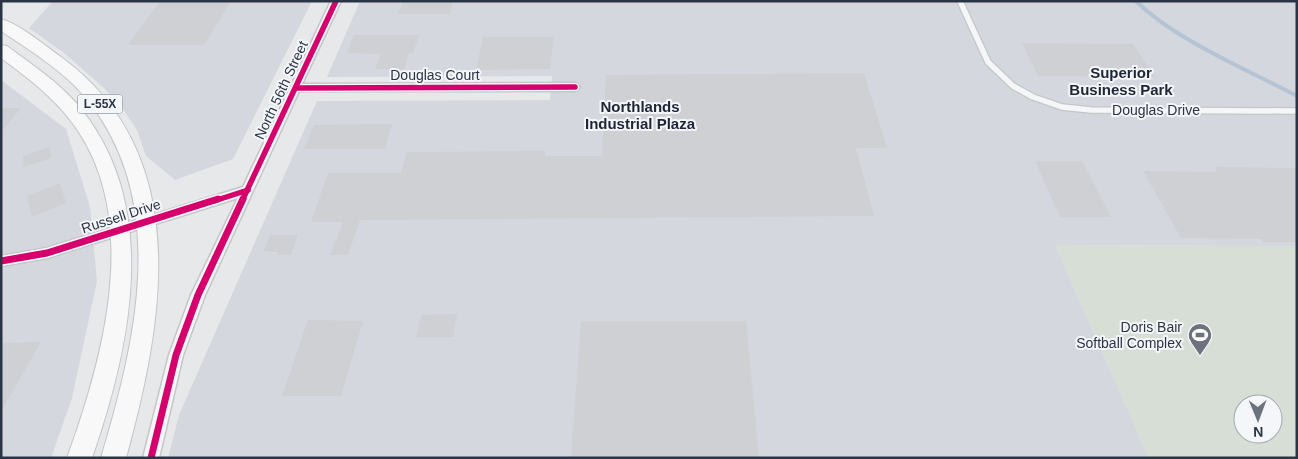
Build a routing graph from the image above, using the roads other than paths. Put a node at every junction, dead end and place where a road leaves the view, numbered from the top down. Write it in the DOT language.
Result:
graph roads {
  1 [pos="336,1"];
  2 [pos="960,1"];
  3 [pos="1,24"];
  4 [pos="1,50"];
  5 [pos="575,87"];
  6 [pos="296,88"];
  7 [pos="1297,111"];
  8 [pos="248,190"];
  9 [pos="147,221"];
  10 [pos="118,230"];
  11 [pos="1,261"];
  12 [pos="79,458"];
  13 [pos="113,458"];
  14 [pos="151,458"];
  1 -- 6 [label="street, North 56th Street"];
  2 -- 7 [label="lane, Douglas Drive"];
  3 -- 9 [label="main road, L-55X"];
  4 -- 10 [label="main road, L-55X"];
  5 -- 6 [label="street, Douglas Court"];
  6 -- 8 [label="street, North 56th Street"];
  8 -- 9 [label="street, Russell Drive"];
  8 -- 14 [label="street, North 56th Street"];
  9 -- 10 [label="street, Russell Drive"];
  9 -- 13 [label="main road, L-55X"];
  10 -- 11 [label="street, Russell Drive"];
  10 -- 12 [label="main road, L-55X"];
}
